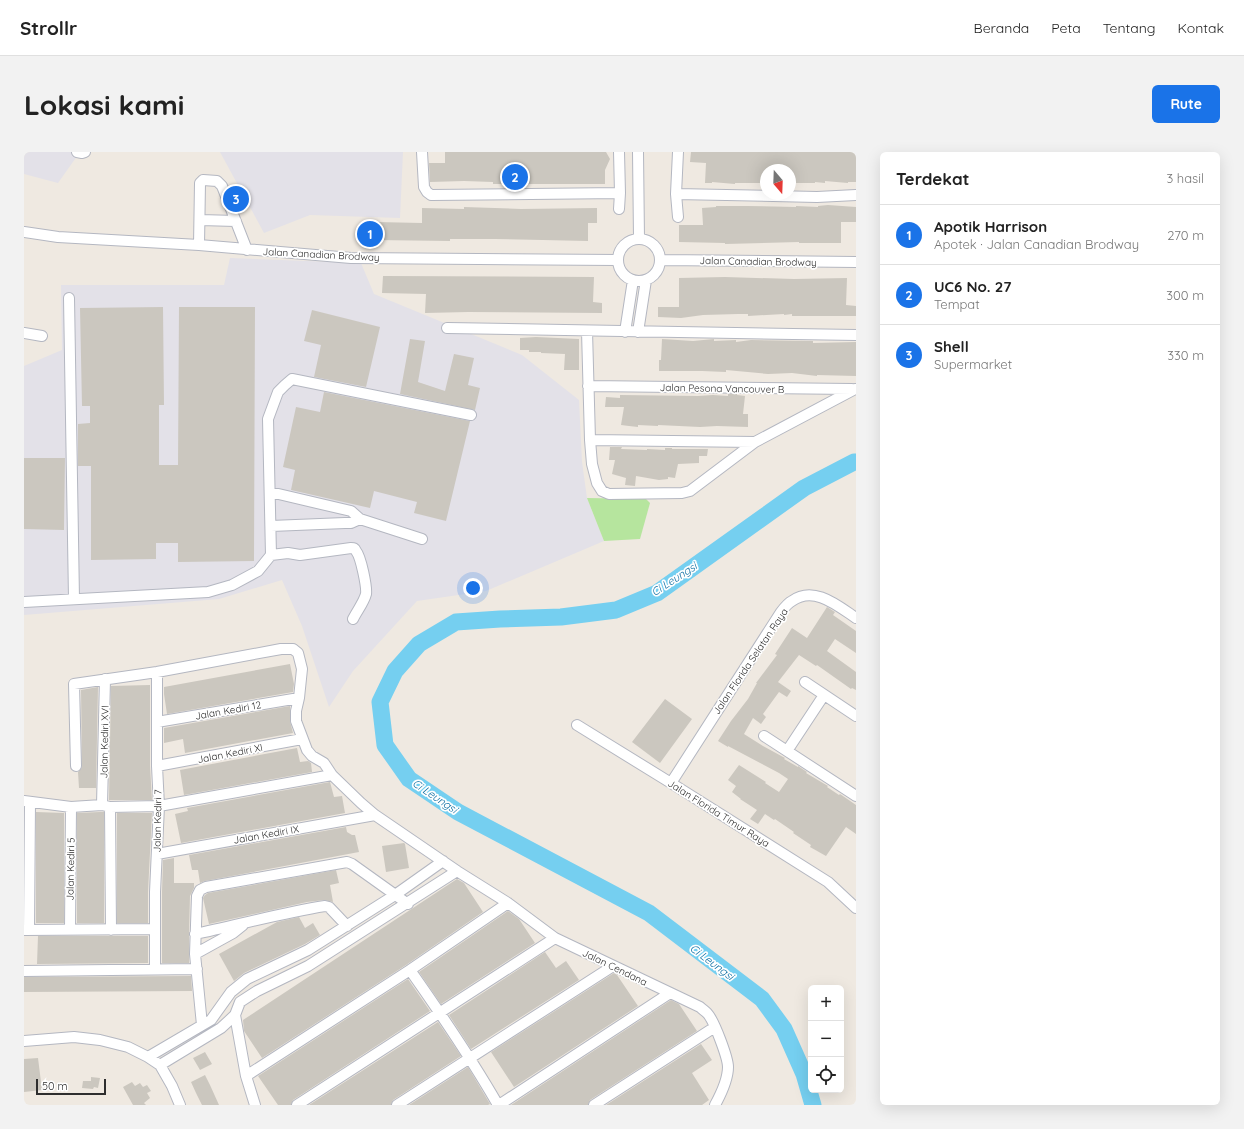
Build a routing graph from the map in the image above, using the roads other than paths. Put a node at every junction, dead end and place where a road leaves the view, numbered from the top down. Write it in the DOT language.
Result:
graph roads {
  1 [pos="76,152"];
  2 [pos="85,152"];
  3 [pos="422,152"];
  4 [pos="620,152"];
  5 [pos="638,152"];
  6 [pos="678,152"];
  7 [pos="620,193"];
  8 [pos="676,194"];
  9 [pos="856,194"];
  10 [pos="619,209"];
  11 [pos="678,217"];
  12 [pos="200,220"];
  13 [pos="236,221"];
  14 [pos="24,232"];
  15 [pos="639,238"];
  16 [pos="200,245"];
  17 [pos="247,250"];
  18 [pos="618,260"];
  19 [pos="661,260"];
  20 [pos="856,262"];
  21 [pos="633,280"];
  22 [pos="646,280"];
  23 [pos="69,298"];
  24 [pos="447,328"];
  25 [pos="587,331"];
  26 [pos="625,332"];
  27 [pos="638,332"];
  28 [pos="24,333"];
  29 [pos="856,335"];
  30 [pos="42,336"];
  31 [pos="588,386"];
  32 [pos="856,389"];
  33 [pos="471,415"];
  34 [pos="590,440"];
  35 [pos="755,442"];
  36 [pos="270,492"];
  37 [pos="360,519"];
  38 [pos="271,526"];
  39 [pos="422,539"];
  40 [pos="271,555"];
  41 [pos="74,599"];
  42 [pos="24,602"];
  43 [pos="856,618"];
  44 [pos="353,619"];
  45 [pos="157,672"];
  46 [pos="105,679"];
  47 [pos="805,682"];
  48 [pos="824,695"];
  49 [pos="299,698"];
  50 [pos="856,716"];
  51 [pos="157,722"];
  52 [pos="577,725"];
  53 [pos="764,736"];
  54 [pos="302,739"];
  55 [pos="787,751"];
  56 [pos="76,766"];
  57 [pos="157,766"];
  58 [pos="332,775"];
  59 [pos="671,783"];
  60 [pos="856,796"];
  61 [pos="27,802"];
  62 [pos="106,806"];
  63 [pos="159,806"];
  64 [pos="71,807"];
  65 [pos="375,815"];
  66 [pos="157,854"];
  67 [pos="443,861"];
  68 [pos="458,871"];
  69 [pos="395,895"];
  70 [pos="508,903"];
  71 [pos="408,904"];
  72 [pos="856,908"];
  73 [pos="246,923"];
  74 [pos="347,926"];
  75 [pos="27,930"];
  76 [pos="70,930"];
  77 [pos="111,930"];
  78 [pos="155,930"];
  79 [pos="195,934"];
  80 [pos="555,938"];
  81 [pos="195,954"];
  82 [pos="613,966"];
  83 [pos="155,969"];
  84 [pos="197,969"];
  85 [pos="410,970"];
  86 [pos="24,971"];
  87 [pos="670,993"];
  88 [pos="440,1012"];
  89 [pos="235,1015"];
  90 [pos="202,1025"];
  91 [pos="715,1027"];
  92 [pos="24,1041"];
  93 [pos="148,1057"];
  94 [pos="470,1057"];
  95 [pos="160,1066"];
  96 [pos="246,1076"];
  97 [pos="180,1105"];
  98 [pos="255,1105"];
  99 [pos="297,1105"];
  100 [pos="397,1105"];
  101 [pos="498,1105"];
  102 [pos="594,1105"];
  103 [pos="715,1105"];
  1 -- 2 [label="street"];
  3 -- 7 [label="street"];
  4 -- 7 [label="street"];
  5 -- 15 [label="street"];
  6 -- 8 [label="street"];
  7 -- 10 [label="street"];
  8 -- 9 [label="street"];
  8 -- 11 [label="street"];
  12 -- 13 [label="street"];
  12 -- 13 [label="street"];
  12 -- 16 [label="street"];
  13 -- 17 [label="street"];
  14 -- 16 [label="street, Jalan Canadian Brodway"];
  15 -- 18 [label="street"];
  15 -- 19 [label="street"];
  16 -- 17 [label="street, Jalan Canadian Brodway"];
  17 -- 18 [label="street, Jalan Canadian Brodway"];
  18 -- 21 [label="street"];
  19 -- 20 [label="street, Jalan Canadian Brodway"];
  19 -- 22 [label="street"];
  21 -- 22 [label="street"];
  21 -- 26 [label="street"];
  22 -- 27 [label="street"];
  23 -- 41 [label="street"];
  24 -- 25 [label="street"];
  25 -- 26 [label="street"];
  25 -- 31 [label="street, Jalan Pesona Vancouver B"];
  26 -- 27 [label="street"];
  27 -- 29 [label="street"];
  28 -- 30 [label="street"];
  31 -- 32 [label="street, Jalan Pesona Vancouver B"];
  31 -- 34 [label="street, Jalan Pesona Vancouver B"];
  32 -- 35 [label="street, Jalan Pesona Vancouver B"];
  33 -- 36 [label="street"];
  34 -- 35 [label="street, Jalan Pesona Vancouver B"];
  34 -- 35 [label="street, Jalan Pesona Vancouver B"];
  36 -- 37 [label="street"];
  36 -- 38 [label="street"];
  37 -- 38 [label="street"];
  37 -- 39 [label="street"];
  38 -- 40 [label="street"];
  40 -- 41 [label="street"];
  40 -- 44 [label="street"];
  41 -- 42 [label="street"];
  43 -- 59 [label="street, Jalan Florida Selatan Raya"];
  45 -- 46 [label="street"];
  45 -- 49 [label="street, Jalan Cendana"];
  45 -- 51 [label="street, Jalan Kediri 7"];
  46 -- 56 [label="street"];
  46 -- 62 [label="street, Jalan Kediri XVI"];
  47 -- 48 [label="street"];
  48 -- 50 [label="street"];
  48 -- 55 [label="street"];
  49 -- 51 [label="street, Jalan Kediri 12"];
  49 -- 54 [label="street, Jalan Cendana"];
  51 -- 57 [label="street, Jalan Kediri 7"];
  52 -- 59 [label="street, Jalan Florida Timur Raya"];
  53 -- 55 [label="street"];
  54 -- 57 [label="street, Jalan Kediri XI"];
  54 -- 58 [label="street, Jalan Cendana"];
  55 -- 60 [label="street"];
  57 -- 63 [label="street, Jalan Kediri 7"];
  58 -- 63 [label="street"];
  58 -- 65 [label="street, Jalan Cendana"];
  59 -- 72 [label="street, Jalan Florida Timur Raya"];
  61 -- 64 [label="street"];
  61 -- 75 [label="street"];
  62 -- 63 [label="street"];
  62 -- 64 [label="street"];
  62 -- 77 [label="street, Jalan Kediri XVI"];
  63 -- 66 [label="street, Jalan Kediri 7"];
  64 -- 76 [label="street, Jalan Kediri 5"];
  65 -- 66 [label="street, Jalan Kediri IX"];
  65 -- 67 [label="street, Jalan Cendana"];
  66 -- 78 [label="street, Jalan Kediri 7"];
  67 -- 68 [label="street, Jalan Cendana"];
  67 -- 69 [label="street"];
  68 -- 70 [label="street, Jalan Cendana"];
  68 -- 71 [label="street"];
  69 -- 71 [label="street"];
  69 -- 74 [label="street"];
  69 -- 79 [label="street"];
  70 -- 80 [label="street, Jalan Cendana"];
  70 -- 85 [label="street"];
  71 -- 89 [label="street"];
  73 -- 74 [label="street"];
  73 -- 79 [label="street"];
  73 -- 81 [label="street"];
  74 -- 90 [label="street"];
  75 -- 76 [label="street"];
  76 -- 77 [label="street"];
  77 -- 78 [label="street"];
  78 -- 83 [label="street, Jalan Kediri 7"];
  79 -- 81 [label="street"];
  80 -- 82 [label="street, Jalan Cendana"];
  80 -- 88 [label="street"];
  81 -- 84 [label="street"];
  82 -- 87 [label="street, Jalan Cendana"];
  82 -- 94 [label="street"];
  83 -- 84 [label="street"];
  83 -- 86 [label="street"];
  84 -- 90 [label="street"];
  85 -- 88 [label="street"];
  85 -- 96 [label="street"];
  87 -- 91 [label="street, Jalan Cendana"];
  87 -- 101 [label="street"];
  88 -- 94 [label="street"];
  88 -- 99 [label="street"];
  89 -- 95 [label="street"];
  89 -- 96 [label="street"];
  90 -- 93 [label="street"];
  91 -- 102 [label="street"];
  91 -- 103 [label="street, Jalan Cendana"];
  92 -- 93 [label="street"];
  93 -- 95 [label="street"];
  94 -- 100 [label="street"];
  94 -- 101 [label="street"];
  95 -- 97 [label="street"];
  96 -- 98 [label="street"];
}
